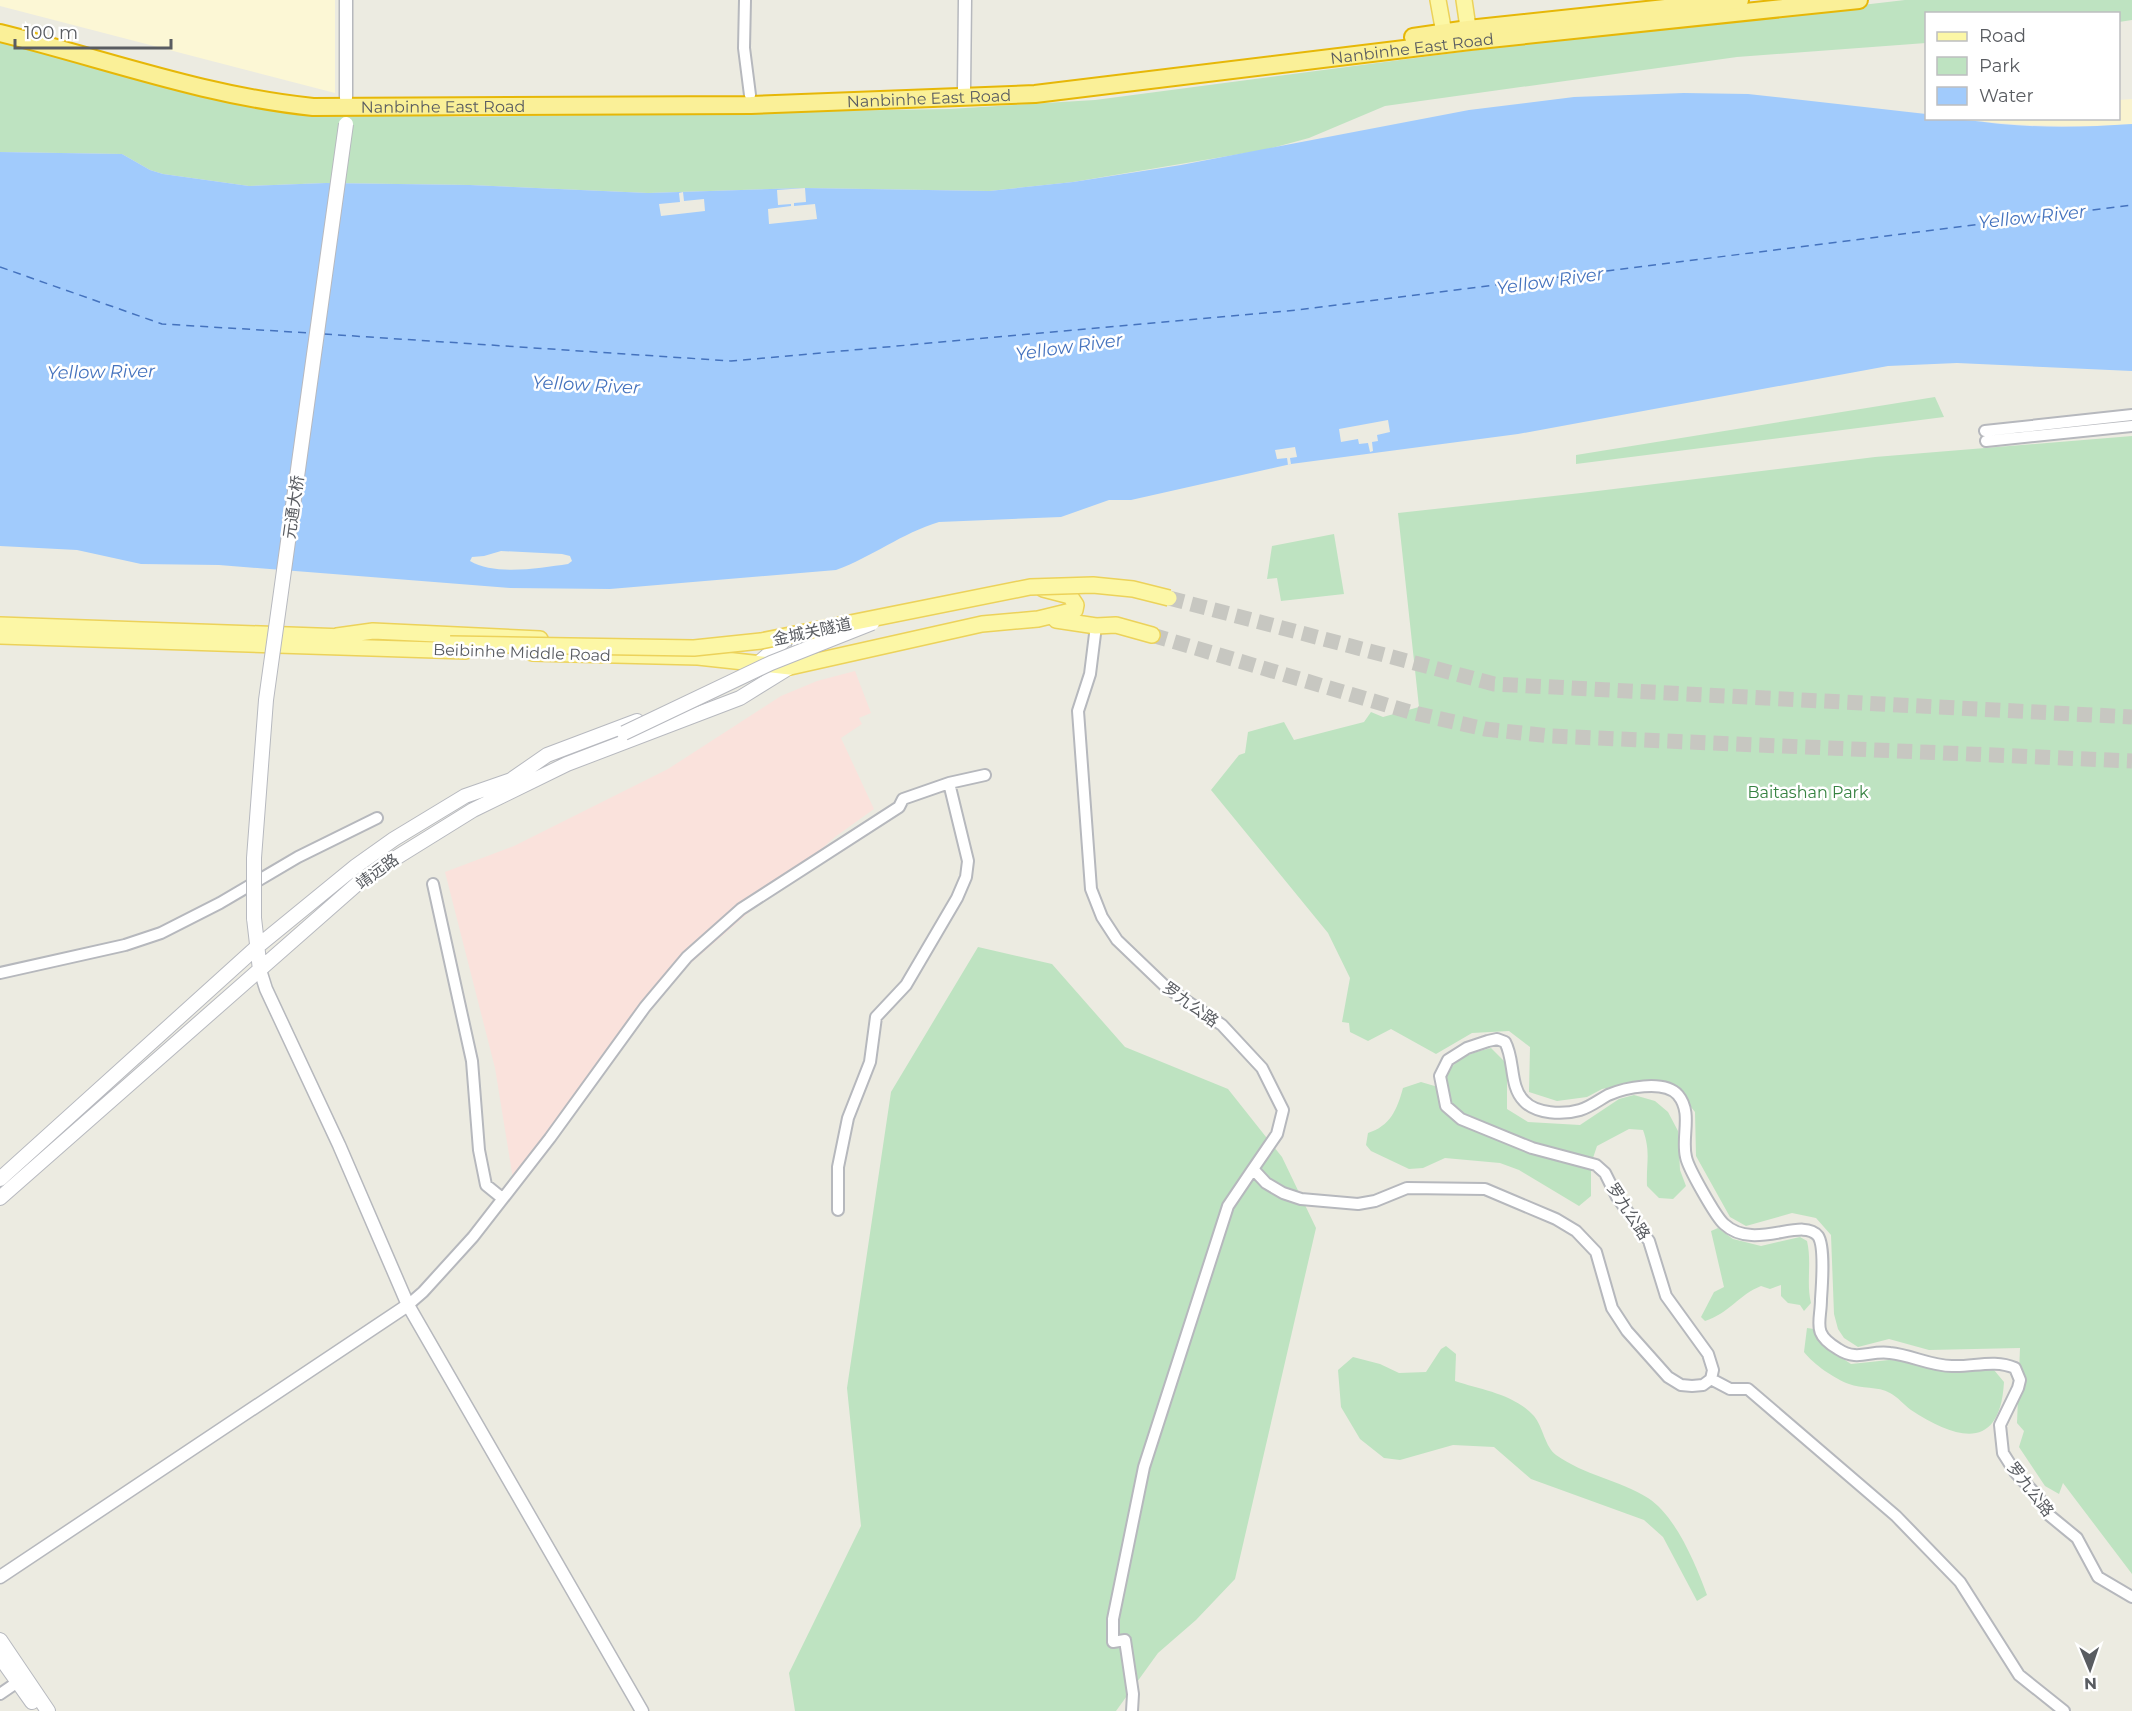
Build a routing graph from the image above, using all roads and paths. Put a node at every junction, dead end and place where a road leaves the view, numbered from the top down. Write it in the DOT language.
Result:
graph roads {
  1 [pos="346,0"];
  2 [pos="745,0"];
  3 [pos="965,0"];
  4 [pos="1438,0"];
  5 [pos="1464,0"];
  6 [pos="1740,0"];
  7 [pos="1859,0"];
  8 [pos="0,25"];
  9 [pos="0,33"];
  10 [pos="1469,35"];
  11 [pos="1444,39"];
  12 [pos="964,89"];
  13 [pos="750,95"];
  14 [pos="346,110"];
  15 [pos="2132,415"];
  16 [pos="2132,426"];
  17 [pos="1169,598"];
  18 [pos="885,618"];
  19 [pos="1038,619"];
  20 [pos="0,625"];
  21 [pos="1096,626"];
  22 [pos="805,634"];
  23 [pos="1152,635"];
  24 [pos="0,636"];
  25 [pos="337,636"];
  26 [pos="788,638"];
  27 [pos="760,665"];
  28 [pos="790,668"];
  29 [pos="985,775"];
  30 [pos="511,780"];
  31 [pos="949,783"];
  32 [pos="377,818"];
  33 [pos="433,884"];
  34 [pos="258,946"];
  35 [pos="260,970"];
  36 [pos="0,973"];
  37 [pos="1253,1169"];
  38 [pos="0,1179"];
  39 [pos="0,1198"];
  40 [pos="502,1198"];
  41 [pos="838,1210"];
  42 [pos="408,1305"];
  43 [pos="1711,1379"];
  44 [pos="0,1577"];
  45 [pos="2132,1597"];
  46 [pos="0,1640"];
  47 [pos="0,1658"];
  48 [pos="12,1686"];
  49 [pos="38,1711"];
  50 [pos="48,1711"];
  51 [pos="642,1711"];
  52 [pos="1132,1711"];
  53 [pos="2064,1711"];
  1 -- 14 [label="street"];
  2 -- 13 [label="street"];
  3 -- 12 [label="street"];
  4 -- 11 [label="main road"];
  5 -- 10 [label="main road"];
  6 -- 10 [label="highway, Nanbinhe East Road"];
  7 -- 10 [label="highway, Nanbinhe East Road"];
  8 -- 14 [label="highway, Nanbinhe East Road"];
  9 -- 14 [label="highway, Nanbinhe East Road"];
  10 -- 11 [label="highway, Nanbinhe East Road"];
  11 -- 12 [label="highway, Nanbinhe East Road"];
  11 -- 14 [label="highway, Nanbinhe East Road"];
  12 -- 13 [label="highway, Nanbinhe East Road"];
  13 -- 14 [label="highway, Nanbinhe East Road"];
  14 -- 34 [label="main road, 元通大桥, bridge"];
  15 -- 16 [label="street"];
  17 -- 18 [label="main road, 金城关隧道, bridge"];
  18 -- 25 [label="main road, 金城关隧道, bridge"];
  18 -- 30 [label="main road, bridge"];
  19 -- 21 [label="main road"];
  19 -- 22 [label="main road"];
  19 -- 28 [label="main road, Beibinhe Middle Road"];
  20 -- 25 [label="main road"];
  21 -- 23 [label="main road"];
  21 -- 37 [label="street, 罗九公路"];
  22 -- 26 [label="main road"];
  22 -- 28 [label="main road"];
  24 -- 27 [label="main road, Beibinhe Middle Road"];
  25 -- 26 [label="main road"];
  26 -- 27 [label="main road, 靖远路"];
  27 -- 28 [label="main road, Beibinhe Middle Road"];
  27 -- 30 [label="main road, 靖远路"];
  28 -- 35 [label="main road, 靖远路"];
  29 -- 31 [label="street"];
  30 -- 34 [label="main road, 靖远路"];
  31 -- 40 [label="street"];
  31 -- 41 [label="street"];
  32 -- 36 [label="street"];
  33 -- 40 [label="street"];
  34 -- 35 [label="main road, 元通大桥"];
  34 -- 38 [label="main road, 靖远路"];
  35 -- 39 [label="main road, 靖远路"];
  35 -- 42 [label="street"];
  37 -- 43 [label="street"];
  37 -- 52 [label="street, 罗九公路"];
  40 -- 42 [label="street"];
  42 -- 44 [label="street"];
  42 -- 51 [label="street"];
  43 -- 45 [label="street, 罗九公路"];
  43 -- 53 [label="street"];
  46 -- 48 [label="main road"];
  47 -- 48 [label="main road"];
  48 -- 49 [label="main road"];
  48 -- 50 [label="main road"];
}
